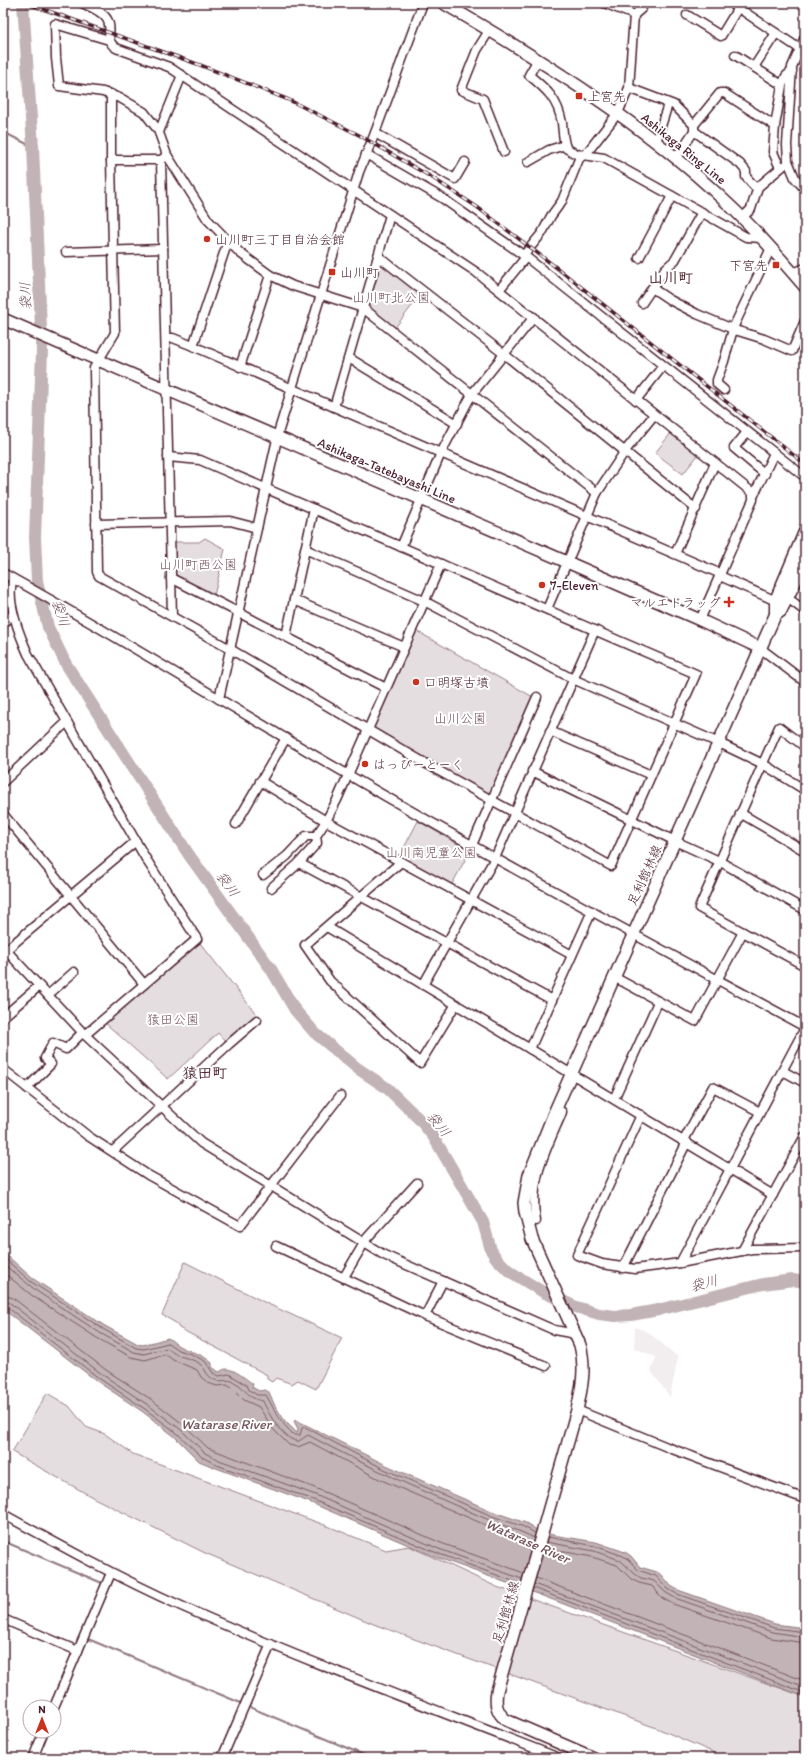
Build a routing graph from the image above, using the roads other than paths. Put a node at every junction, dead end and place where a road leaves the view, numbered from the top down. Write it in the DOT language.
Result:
graph roads {
  1 [pos="82,3"];
  2 [pos="423,3"];
  3 [pos="443,3"];
  4 [pos="604,3"];
  5 [pos="645,3"];
  6 [pos="734,5"];
  7 [pos="687,14"];
  8 [pos="634,15"];
  9 [pos="489,31"];
  10 [pos="776,33"];
  11 [pos="805,37"];
  12 [pos="109,40"];
  13 [pos="800,49"];
  14 [pos="735,56"];
  15 [pos="538,61"];
  16 [pos="754,67"];
  17 [pos="792,71"];
  18 [pos="182,75"];
  19 [pos="782,85"];
  20 [pos="629,88"];
  21 [pos="111,94"];
  22 [pos="668,104"];
  23 [pos="618,113"];
  24 [pos="775,126"];
  25 [pos="694,128"];
  26 [pos="159,132"];
  27 [pos="375,134"];
  28 [pos="656,142"];
  29 [pos="565,145"];
  30 [pos="504,152"];
  31 [pos="366,154"];
  32 [pos="584,155"];
  33 [pos="164,157"];
  34 [pos="676,158"];
  35 [pos="111,160"];
  36 [pos="788,161"];
  37 [pos="465,162"];
  38 [pos="528,162"];
  39 [pos="780,168"];
  40 [pos="758,187"];
  41 [pos="805,189"];
  42 [pos="353,190"];
  43 [pos="672,196"];
  44 [pos="702,212"];
  45 [pos="390,215"];
  46 [pos="743,217"];
  47 [pos="762,238"];
  48 [pos="228,241"];
  49 [pos="771,248"];
  50 [pos="163,249"];
  51 [pos="113,250"];
  52 [pos="66,252"];
  53 [pos="378,256"];
  54 [pos="525,256"];
  55 [pos="639,258"];
  56 [pos="805,268"];
  57 [pos="793,274"];
  58 [pos="270,275"];
  59 [pos="805,287"];
  60 [pos="652,288"];
  61 [pos="499,290"];
  62 [pos="321,294"];
  63 [pos="642,303"];
  64 [pos="363,308"];
  65 [pos="534,317"];
  66 [pos="3,319"];
  67 [pos="805,321"];
  68 [pos="733,329"];
  69 [pos="166,338"];
  70 [pos="193,346"];
  71 [pos="504,354"];
  72 [pos="349,358"];
  73 [pos="98,361"];
  74 [pos="663,366"];
  75 [pos="240,367"];
  76 [pos="292,389"];
  77 [pos="724,390"];
  78 [pos="167,391"];
  79 [pos="472,394"];
  80 [pos="636,400"];
  81 [pos="334,407"];
  82 [pos="654,415"];
  83 [pos="457,424"];
  84 [pos="747,432"];
  85 [pos="277,438"];
  86 [pos="624,451"];
  87 [pos="441,453"];
  88 [pos="774,453"];
  89 [pos="168,457"];
  90 [pos="715,463"];
  91 [pos="765,474"];
  92 [pos="805,478"];
  93 [pos="266,488"];
  94 [pos="597,493"];
  95 [pos="754,495"];
  96 [pos="421,500"];
  97 [pos="314,509"];
  98 [pos="696,509"];
  99 [pos="587,516"];
  100 [pos="170,522"];
  101 [pos="96,524"];
  102 [pos="805,527"];
  103 [pos="257,528"];
  104 [pos="401,547"];
  105 [pos="805,548"];
  106 [pos="305,549"];
  107 [pos="675,554"];
  108 [pos="567,562"];
  109 [pos="440,564"];
  110 [pos="805,566"];
  111 [pos="3,573"];
  112 [pos="720,575"];
  113 [pos="171,578"];
  114 [pos="16,580"];
  115 [pos="782,599"];
  116 [pos="294,600"];
  117 [pos="424,601"];
  118 [pos="547,609"];
  119 [pos="805,611"];
  120 [pos="239,612"];
  121 [pos="13,614"];
  122 [pos="172,616"];
  123 [pos="700,620"];
  124 [pos="3,624"];
  125 [pos="595,630"];
  126 [pos="286,636"];
  127 [pos="404,647"];
  128 [pos="760,648"];
  129 [pos="230,649"];
  130 [pos="573,679"];
  131 [pos="805,682"];
  132 [pos="386,688"];
  133 [pos="537,697"];
  134 [pos="219,699"];
  135 [pos="67,722"];
  136 [pos="674,724"];
  137 [pos="368,730"];
  138 [pos="550,731"];
  139 [pos="286,738"];
  140 [pos="719,743"];
  141 [pos="805,747"];
  142 [pos="763,764"];
  143 [pos="532,771"];
  144 [pos="348,775"];
  145 [pos="651,775"];
  146 [pos="260,781"];
  147 [pos="3,782"];
  148 [pos="805,790"];
  149 [pos="492,800"];
  150 [pos="515,812"];
  151 [pos="3,814"];
  152 [pos="740,814"];
  153 [pos="631,820"];
  154 [pos="326,821"];
  155 [pos="236,824"];
  156 [pos="316,836"];
  157 [pos="136,841"];
  158 [pos="674,841"];
  159 [pos="472,845"];
  160 [pos="805,851"];
  161 [pos="494,858"];
  162 [pos="720,861"];
  163 [pos="400,862"];
  164 [pos="299,863"];
  165 [pos="263,875"];
  166 [pos="271,888"];
  167 [pos="71,894"];
  168 [pos="361,896"];
  169 [pos="471,900"];
  170 [pos="805,910"];
  171 [pos="592,911"];
  172 [pos="327,927"];
  173 [pos="743,932"];
  174 [pos="634,934"];
  175 [pos="447,943"];
  176 [pos="4,948"];
  177 [pos="572,955"];
  178 [pos="805,966"];
  179 [pos="74,972"];
  180 [pos="614,977"];
  181 [pos="717,980"];
  182 [pos="144,984"];
  183 [pos="424,985"];
  184 [pos="39,986"];
  185 [pos="48,995"];
  186 [pos="552,1000"];
  187 [pos="658,1002"];
  188 [pos="456,1004"];
  189 [pos="3,1017"];
  190 [pos="257,1020"];
  191 [pos="805,1028"];
  192 [pos="84,1034"];
  193 [pos="530,1049"];
  194 [pos="3,1069"];
  195 [pos="783,1070"];
  196 [pos="572,1073"];
  197 [pos="805,1083"];
  198 [pos="27,1088"];
  199 [pos="340,1096"];
  200 [pos="614,1099"];
  201 [pos="161,1106"];
  202 [pos="556,1108"];
  203 [pos="760,1112"];
  204 [pos="641,1115"];
  205 [pos="805,1136"];
  206 [pos="685,1141"];
  207 [pos="113,1151"];
  208 [pos="730,1168"];
  209 [pos="416,1183"];
  210 [pos="270,1186"];
  211 [pos="773,1194"];
  212 [pos="536,1222"];
  213 [pos="364,1243"];
  214 [pos="276,1246"];
  215 [pos="804,1246"];
  216 [pos="742,1251"];
  217 [pos="680,1263"];
  218 [pos="623,1268"];
  219 [pos="344,1277"];
  220 [pos="444,1282"];
  221 [pos="425,1316"];
  222 [pos="575,1332"];
  223 [pos="546,1366"];
  224 [pos="576,1414"];
  225 [pos="805,1499"];
  226 [pos="3,1514"];
  227 [pos="111,1573"];
  228 [pos="3,1619"];
  229 [pos="271,1644"];
  230 [pos="78,1651"];
  231 [pos="57,1699"];
  232 [pos="41,1739"];
  233 [pos="33,1758"];
  234 [pos="222,1758"];
  235 [pos="559,1758"];
  236 [pos="594,1758"];
  1 -- 12 [label="street"];
  2 -- 27 [label="street"];
  3 -- 9 [label="main road, Ashikaga Ring Line"];
  4 -- 8 [label="street"];
  5 -- 8 [label="street"];
  6 -- 7 [label="street"];
  6 -- 10 [label="street"];
  8 -- 20 [label="street"];
  9 -- 15 [label="main road, Ashikaga Ring Line"];
  9 -- 30 [label="street"];
  10 -- 13 [label="street"];
  10 -- 16 [label="street"];
  11 -- 13 [label="street"];
  12 -- 18 [label="street"];
  12 -- 21 [label="street"];
  13 -- 17 [label="street"];
  14 -- 16 [label="street"];
  15 -- 23 [label="main road, Ashikaga Ring Line"];
  15 -- 29 [label="street"];
  16 -- 19 [label="street"];
  17 -- 19 [label="street"];
  17 -- 36 [label="street"];
  18 -- 26 [label="street"];
  18 -- 42 [label="street"];
  19 -- 24 [label="street"];
  20 -- 22 [label="street"];
  20 -- 23 [label="street"];
  21 -- 26 [label="street"];
  21 -- 35 [label="street"];
  22 -- 25 [label="street"];
  22 -- 28 [label="street"];
  23 -- 28 [label="main road, Ashikaga Ring Line"];
  23 -- 32 [label="street"];
  24 -- 25 [label="street"];
  24 -- 39 [label="street"];
  25 -- 34 [label="street"];
  25 -- 40 [label="street"];
  26 -- 33 [label="street"];
  27 -- 31 [label="street"];
  27 -- 37 [label="street"];
  28 -- 34 [label="main road, Ashikaga Ring Line"];
  29 -- 32 [label="street"];
  29 -- 38 [label="street"];
  31 -- 42 [label="street"];
  31 -- 54 [label="street"];
  32 -- 43 [label="street"];
  32 -- 54 [label="street"];
  33 -- 35 [label="street"];
  33 -- 48 [label="street"];
  33 -- 50 [label="street"];
  34 -- 46 [label="main road, Ashikaga Ring Line"];
  35 -- 51 [label="street"];
  36 -- 39 [label="street"];
  36 -- 41 [label="street"];
  39 -- 40 [label="street"];
  40 -- 46 [label="street"];
  42 -- 45 [label="street"];
  42 -- 62 [label="street"];
  43 -- 44 [label="street"];
  43 -- 55 [label="street"];
  44 -- 47 [label="street"];
  44 -- 60 [label="street"];
  45 -- 53 [label="street"];
  45 -- 61 [label="street"];
  46 -- 47 [label="main road, Ashikaga Ring Line"];
  47 -- 49 [label="main road, Ashikaga Ring Line"];
  48 -- 58 [label="street"];
  48 -- 70 [label="street"];
  49 -- 57 [label="main road, Ashikaga Ring Line"];
  49 -- 68 [label="street"];
  50 -- 51 [label="street"];
  50 -- 69 [label="street"];
  51 -- 52 [label="street"];
  51 -- 73 [label="street"];
  53 -- 64 [label="street"];
  53 -- 71 [label="street"];
  54 -- 61 [label="street"];
  54 -- 74 [label="street"];
  56 -- 57 [label="street"];
  57 -- 59 [label="main road, Ashikaga Ring Line"];
  58 -- 62 [label="street"];
  58 -- 75 [label="street"];
  60 -- 63 [label="street"];
  60 -- 68 [label="street"];
  61 -- 65 [label="street"];
  62 -- 64 [label="street"];
  62 -- 76 [label="street"];
  64 -- 72 [label="street"];
  64 -- 79 [label="street"];
  65 -- 71 [label="street"];
  65 -- 80 [label="street"];
  66 -- 73 [label="main road, Ashikaga-Tatebayashi Line"];
  67 -- 68 [label="street"];
  68 -- 77 [label="street"];
  69 -- 70 [label="street"];
  69 -- 78 [label="street"];
  70 -- 75 [label="street"];
  71 -- 79 [label="street"];
  71 -- 86 [label="street"];
  72 -- 81 [label="street"];
  72 -- 83 [label="street"];
  73 -- 78 [label="main road, Ashikaga-Tatebayashi Line"];
  73 -- 101 [label="street"];
  74 -- 80 [label="street"];
  74 -- 84 [label="street"];
  75 -- 76 [label="street"];
  76 -- 81 [label="street"];
  76 -- 85 [label="street"];
  78 -- 85 [label="main road, Ashikaga-Tatebayashi Line"];
  78 -- 89 [label="street"];
  79 -- 83 [label="street"];
  79 -- 94 [label="street"];
  80 -- 82 [label="street"];
  81 -- 87 [label="street"];
  82 -- 86 [label="street"];
  82 -- 90 [label="street"];
  83 -- 87 [label="street"];
  84 -- 88 [label="street"];
  84 -- 91 [label="street"];
  85 -- 93 [label="street"];
  85 -- 96 [label="main road, Ashikaga-Tatebayashi Line"];
  86 -- 94 [label="street"];
  86 -- 98 [label="street"];
  87 -- 96 [label="street"];
  87 -- 99 [label="street"];
  88 -- 91 [label="street"];
  88 -- 92 [label="street"];
  89 -- 93 [label="street"];
  89 -- 100 [label="street"];
  90 -- 95 [label="street"];
  90 -- 98 [label="street"];
  91 -- 95 [label="street"];
  93 -- 97 [label="street"];
  93 -- 103 [label="street"];
  94 -- 99 [label="street"];
  95 -- 112 [label="street"];
  96 -- 104 [label="street"];
  96 -- 108 [label="main road, Ashikaga-Tatebayashi Line"];
  97 -- 104 [label="street"];
  97 -- 106 [label="street"];
  98 -- 107 [label="street"];
  99 -- 107 [label="street"];
  99 -- 108 [label="street"];
  100 -- 101 [label="street"];
  100 -- 103 [label="street"];
  100 -- 113 [label="street"];
  101 -- 122 [label="street"];
  102 -- 115 [label="street"];
  103 -- 120 [label="street"];
  104 -- 109 [label="street"];
  105 -- 115 [label="main road"];
  106 -- 116 [label="street"];
  106 -- 117 [label="street"];
  107 -- 112 [label="street"];
  108 -- 118 [label="street"];
  108 -- 123 [label="main road, Ashikaga-Tatebayashi Line"];
  109 -- 117 [label="street"];
  109 -- 118 [label="street"];
  110 -- 115 [label="street"];
  111 -- 114 [label="street"];
  112 -- 115 [label="street"];
  112 -- 123 [label="street"];
  113 -- 120 [label="street"];
  113 -- 122 [label="street"];
  114 -- 121 [label="street"];
  114 -- 134 [label="street"];
  115 -- 119 [label="street"];
  115 -- 128 [label="main road"];
  116 -- 126 [label="street"];
  116 -- 127 [label="street"];
  117 -- 127 [label="street"];
  117 -- 130 [label="street"];
  118 -- 125 [label="street"];
  120 -- 126 [label="street"];
  120 -- 129 [label="street"];
  121 -- 124 [label="street"];
  121 -- 135 [label="street"];
  122 -- 129 [label="street"];
  123 -- 128 [label="main road, Ashikaga-Tatebayashi Line"];
  125 -- 130 [label="street"];
  125 -- 136 [label="street"];
  126 -- 132 [label="street"];
  127 -- 132 [label="street"];
  128 -- 131 [label="street"];
  128 -- 140 [label="main road, 足利館林線"];
  129 -- 134 [label="street"];
  129 -- 137 [label="street"];
  130 -- 136 [label="street"];
  130 -- 138 [label="street"];
  132 -- 137 [label="street"];
  133 -- 149 [label="street"];
  134 -- 139 [label="street"];
  135 -- 147 [label="street"];
  135 -- 157 [label="street"];
  136 -- 140 [label="street"];
  136 -- 145 [label="street"];
  137 -- 144 [label="street"];
  137 -- 149 [label="street"];
  138 -- 143 [label="street"];
  138 -- 145 [label="street"];
  139 -- 144 [label="street"];
  139 -- 146 [label="street"];
  140 -- 142 [label="street"];
  140 -- 158 [label="main road, 足利館林線"];
  141 -- 142 [label="street"];
  142 -- 148 [label="street"];
  142 -- 152 [label="street"];
  143 -- 150 [label="street"];
  143 -- 153 [label="street"];
  144 -- 154 [label="street"];
  144 -- 159 [label="street"];
  145 -- 153 [label="street"];
  146 -- 154 [label="street"];
  146 -- 155 [label="street"];
  149 -- 150 [label="street"];
  149 -- 159 [label="street"];
  150 -- 153 [label="street"];
  150 -- 161 [label="street"];
  151 -- 167 [label="street"];
  152 -- 160 [label="street"];
  152 -- 162 [label="street"];
  153 -- 158 [label="street"];
  154 -- 156 [label="street"];
  154 -- 163 [label="street"];
  156 -- 164 [label="street"];
  156 -- 165 [label="street"];
  157 -- 167 [label="street"];
  157 -- 182 [label="street"];
  158 -- 162 [label="street"];
  158 -- 174 [label="main road, 足利館林線"];
  159 -- 161 [label="street"];
  161 -- 169 [label="street"];
  161 -- 171 [label="street"];
  162 -- 170 [label="street"];
  162 -- 173 [label="street"];
  163 -- 168 [label="street"];
  163 -- 169 [label="street"];
  164 -- 166 [label="street"];
  164 -- 168 [label="street"];
  167 -- 176 [label="street"];
  167 -- 182 [label="street"];
  168 -- 172 [label="street"];
  168 -- 175 [label="street"];
  169 -- 175 [label="street"];
  169 -- 177 [label="street"];
  171 -- 174 [label="street"];
  171 -- 177 [label="street"];
  172 -- 183 [label="street"];
  172 -- 188 [label="street"];
  173 -- 178 [label="street"];
  173 -- 181 [label="street"];
  174 -- 180 [label="main road, 足利館林線"];
  174 -- 181 [label="street"];
  175 -- 183 [label="street"];
  175 -- 186 [label="street"];
  176 -- 184 [label="street"];
  177 -- 186 [label="street"];
  179 -- 185 [label="street"];
  180 -- 187 [label="street"];
  180 -- 196 [label="main road, 足利館林線"];
  181 -- 187 [label="street"];
  181 -- 191 [label="street"];
  182 -- 192 [label="street"];
  183 -- 188 [label="street"];
  184 -- 185 [label="street"];
  184 -- 189 [label="street"];
  185 -- 192 [label="street"];
  186 -- 193 [label="street"];
  187 -- 200 [label="street"];
  188 -- 193 [label="street"];
  190 -- 201 [label="street"];
  191 -- 195 [label="street"];
  192 -- 198 [label="street"];
  192 -- 201 [label="street"];
  193 -- 196 [label="street"];
  194 -- 198 [label="street"];
  195 -- 197 [label="street"];
  195 -- 203 [label="street"];
  196 -- 200 [label="street"];
  196 -- 202 [label="main road, 足利館林線"];
  198 -- 207 [label="street"];
  199 -- 210 [label="street"];
  200 -- 204 [label="street"];
  201 -- 207 [label="street"];
  201 -- 210 [label="street"];
  202 -- 212 [label="street"];
  202 -- 222 [label="main road"];
  203 -- 206 [label="street"];
  203 -- 208 [label="street"];
  204 -- 206 [label="street"];
  204 -- 218 [label="street"];
  205 -- 211 [label="street"];
  206 -- 208 [label="street"];
  206 -- 218 [label="street"];
  207 -- 210 [label="street"];
  208 -- 211 [label="street"];
  208 -- 217 [label="street"];
  209 -- 213 [label="street"];
  210 -- 213 [label="street"];
  211 -- 216 [label="street"];
  213 -- 219 [label="street"];
  213 -- 220 [label="street"];
  214 -- 219 [label="street"];
  215 -- 216 [label="street"];
  216 -- 217 [label="street"];
  217 -- 218 [label="street"];
  219 -- 221 [label="street"];
  220 -- 221 [label="street"];
  220 -- 222 [label="street"];
  221 -- 223 [label="street"];
  222 -- 224 [label="main road"];
  224 -- 225 [label="street"];
  224 -- 236 [label="main road, 足利館林線"];
  226 -- 227 [label="street"];
  227 -- 229 [label="street"];
  227 -- 230 [label="street"];
  228 -- 230 [label="street"];
  229 -- 234 [label="street"];
  229 -- 235 [label="street"];
  230 -- 231 [label="street"];
  232 -- 233 [label="street"];
}
